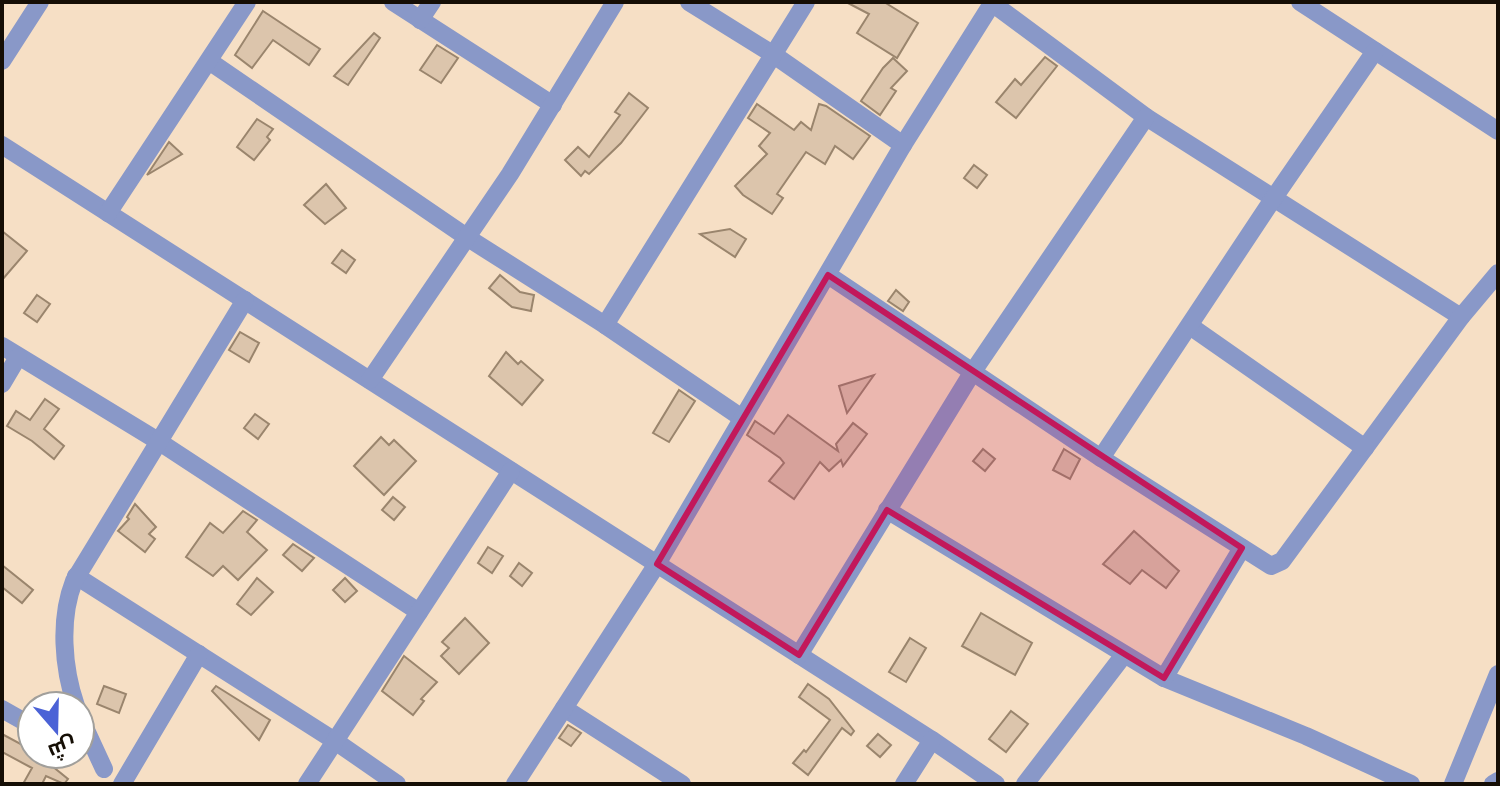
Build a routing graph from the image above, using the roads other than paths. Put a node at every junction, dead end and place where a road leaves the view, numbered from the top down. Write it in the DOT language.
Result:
graph roads {
  1 [pos="40,2"];
  2 [pos="247,2"];
  3 [pos="393,2"];
  4 [pos="432,2"];
  5 [pos="615,2"];
  6 [pos="689,2"];
  7 [pos="806,2"];
  8 [pos="1300,2"];
  9 [pos="993,3"];
  10 [pos="420,20"];
  11 [pos="1375,51"];
  12 [pos="774,55"];
  13 [pos="2,61"];
  14 [pos="209,61"];
  15 [pos="553,105"];
  16 [pos="1146,117"];
  17 [pos="1498,131"];
  18 [pos="2,145"];
  19 [pos="903,145"];
  20 [pos="1273,199"];
  21 [pos="108,213"];
  22 [pos="468,238"];
  23 [pos="1498,273"];
  24 [pos="828,275"];
  25 [pos="245,300"];
  26 [pos="1461,317"];
  27 [pos="605,325"];
  28 [pos="1190,326"];
  29 [pos="2,346"];
  30 [pos="18,357"];
  31 [pos="972,373"];
  32 [pos="370,380"];
  33 [pos="2,384"];
  34 [pos="742,418"];
  35 [pos="158,441"];
  36 [pos="1365,448"];
  37 [pos="1101,458"];
  38 [pos="511,471"];
  39 [pos="887,510"];
  40 [pos="1242,548"];
  41 [pos="657,564"];
  42 [pos="76,576"];
  43 [pos="419,612"];
  44 [pos="199,654"];
  45 [pos="799,655"];
  46 [pos="1123,656"];
  47 [pos="1498,674"];
  48 [pos="1164,678"];
  49 [pos="72,690"];
  50 [pos="564,708"];
  51 [pos="932,740"];
  52 [pos="335,741"];
  53 [pos="96,752"];
  54 [pos="96,764"];
  55 [pos="104,769"];
  56 [pos="1498,781"];
  57 [pos="123,782"];
  58 [pos="307,784"];
  59 [pos="397,784"];
  60 [pos="515,784"];
  61 [pos="682,784"];
  62 [pos="904,784"];
  63 [pos="996,784"];
  64 [pos="1025,784"];
  65 [pos="1411,784"];
  66 [pos="1453,784"];
  67 [pos="1493,784"];
  1 -- 13 [label="street"];
  2 -- 14 [label="street"];
  3 -- 10 [label="street"];
  4 -- 10 [label="street"];
  5 -- 15 [label="street"];
  6 -- 12 [label="street"];
  7 -- 12 [label="street"];
  8 -- 11 [label="street"];
  9 -- 16 [label="street"];
  9 -- 19 [label="street"];
  10 -- 15 [label="street"];
  11 -- 17 [label="street"];
  11 -- 20 [label="street"];
  12 -- 19 [label="street"];
  12 -- 27 [label="street"];
  14 -- 21 [label="street"];
  14 -- 22 [label="street"];
  15 -- 22 [label="street"];
  16 -- 20 [label="street"];
  16 -- 31 [label="street"];
  18 -- 21 [label="street"];
  19 -- 24 [label="street"];
  20 -- 26 [label="street"];
  20 -- 28 [label="street"];
  21 -- 25 [label="street"];
  22 -- 27 [label="street"];
  22 -- 32 [label="street"];
  23 -- 26 [label="street"];
  24 -- 31 [label="street"];
  24 -- 34 [label="street"];
  25 -- 32 [label="street"];
  25 -- 35 [label="street"];
  26 -- 36 [label="street"];
  27 -- 34 [label="street"];
  28 -- 36 [label="street"];
  28 -- 37 [label="street"];
  29 -- 30 [label="street"];
  30 -- 33 [label="street"];
  30 -- 35 [label="street"];
  31 -- 37 [label="street"];
  31 -- 39 [label="street"];
  32 -- 38 [label="street"];
  34 -- 41 [label="street"];
  35 -- 42 [label="street"];
  35 -- 43 [label="street"];
  36 -- 40 [label="street"];
  37 -- 40 [label="street"];
  38 -- 41 [label="street"];
  38 -- 43 [label="street"];
  39 -- 45 [label="street"];
  39 -- 46 [label="street"];
  40 -- 48 [label="street"];
  41 -- 45 [label="street"];
  41 -- 50 [label="street"];
  42 -- 44 [label="street"];
  42 -- 49 [label="street"];
  43 -- 52 [label="street"];
  44 -- 52 [label="street"];
  44 -- 57 [label="street"];
  45 -- 51 [label="street"];
  46 -- 48 [label="street"];
  46 -- 64 [label="street"];
  47 -- 66 [label="street"];
  48 -- 65 [label="street"];
  50 -- 60 [label="street"];
  50 -- 61 [label="street"];
  51 -- 62 [label="street"];
  51 -- 63 [label="street"];
  52 -- 58 [label="street"];
  52 -- 59 [label="street"];
  53 -- 55 [label="street"];
  54 -- 55 [label="street"];
  55 -- 57 [label="street"];
  56 -- 67 [label="street"];
}
